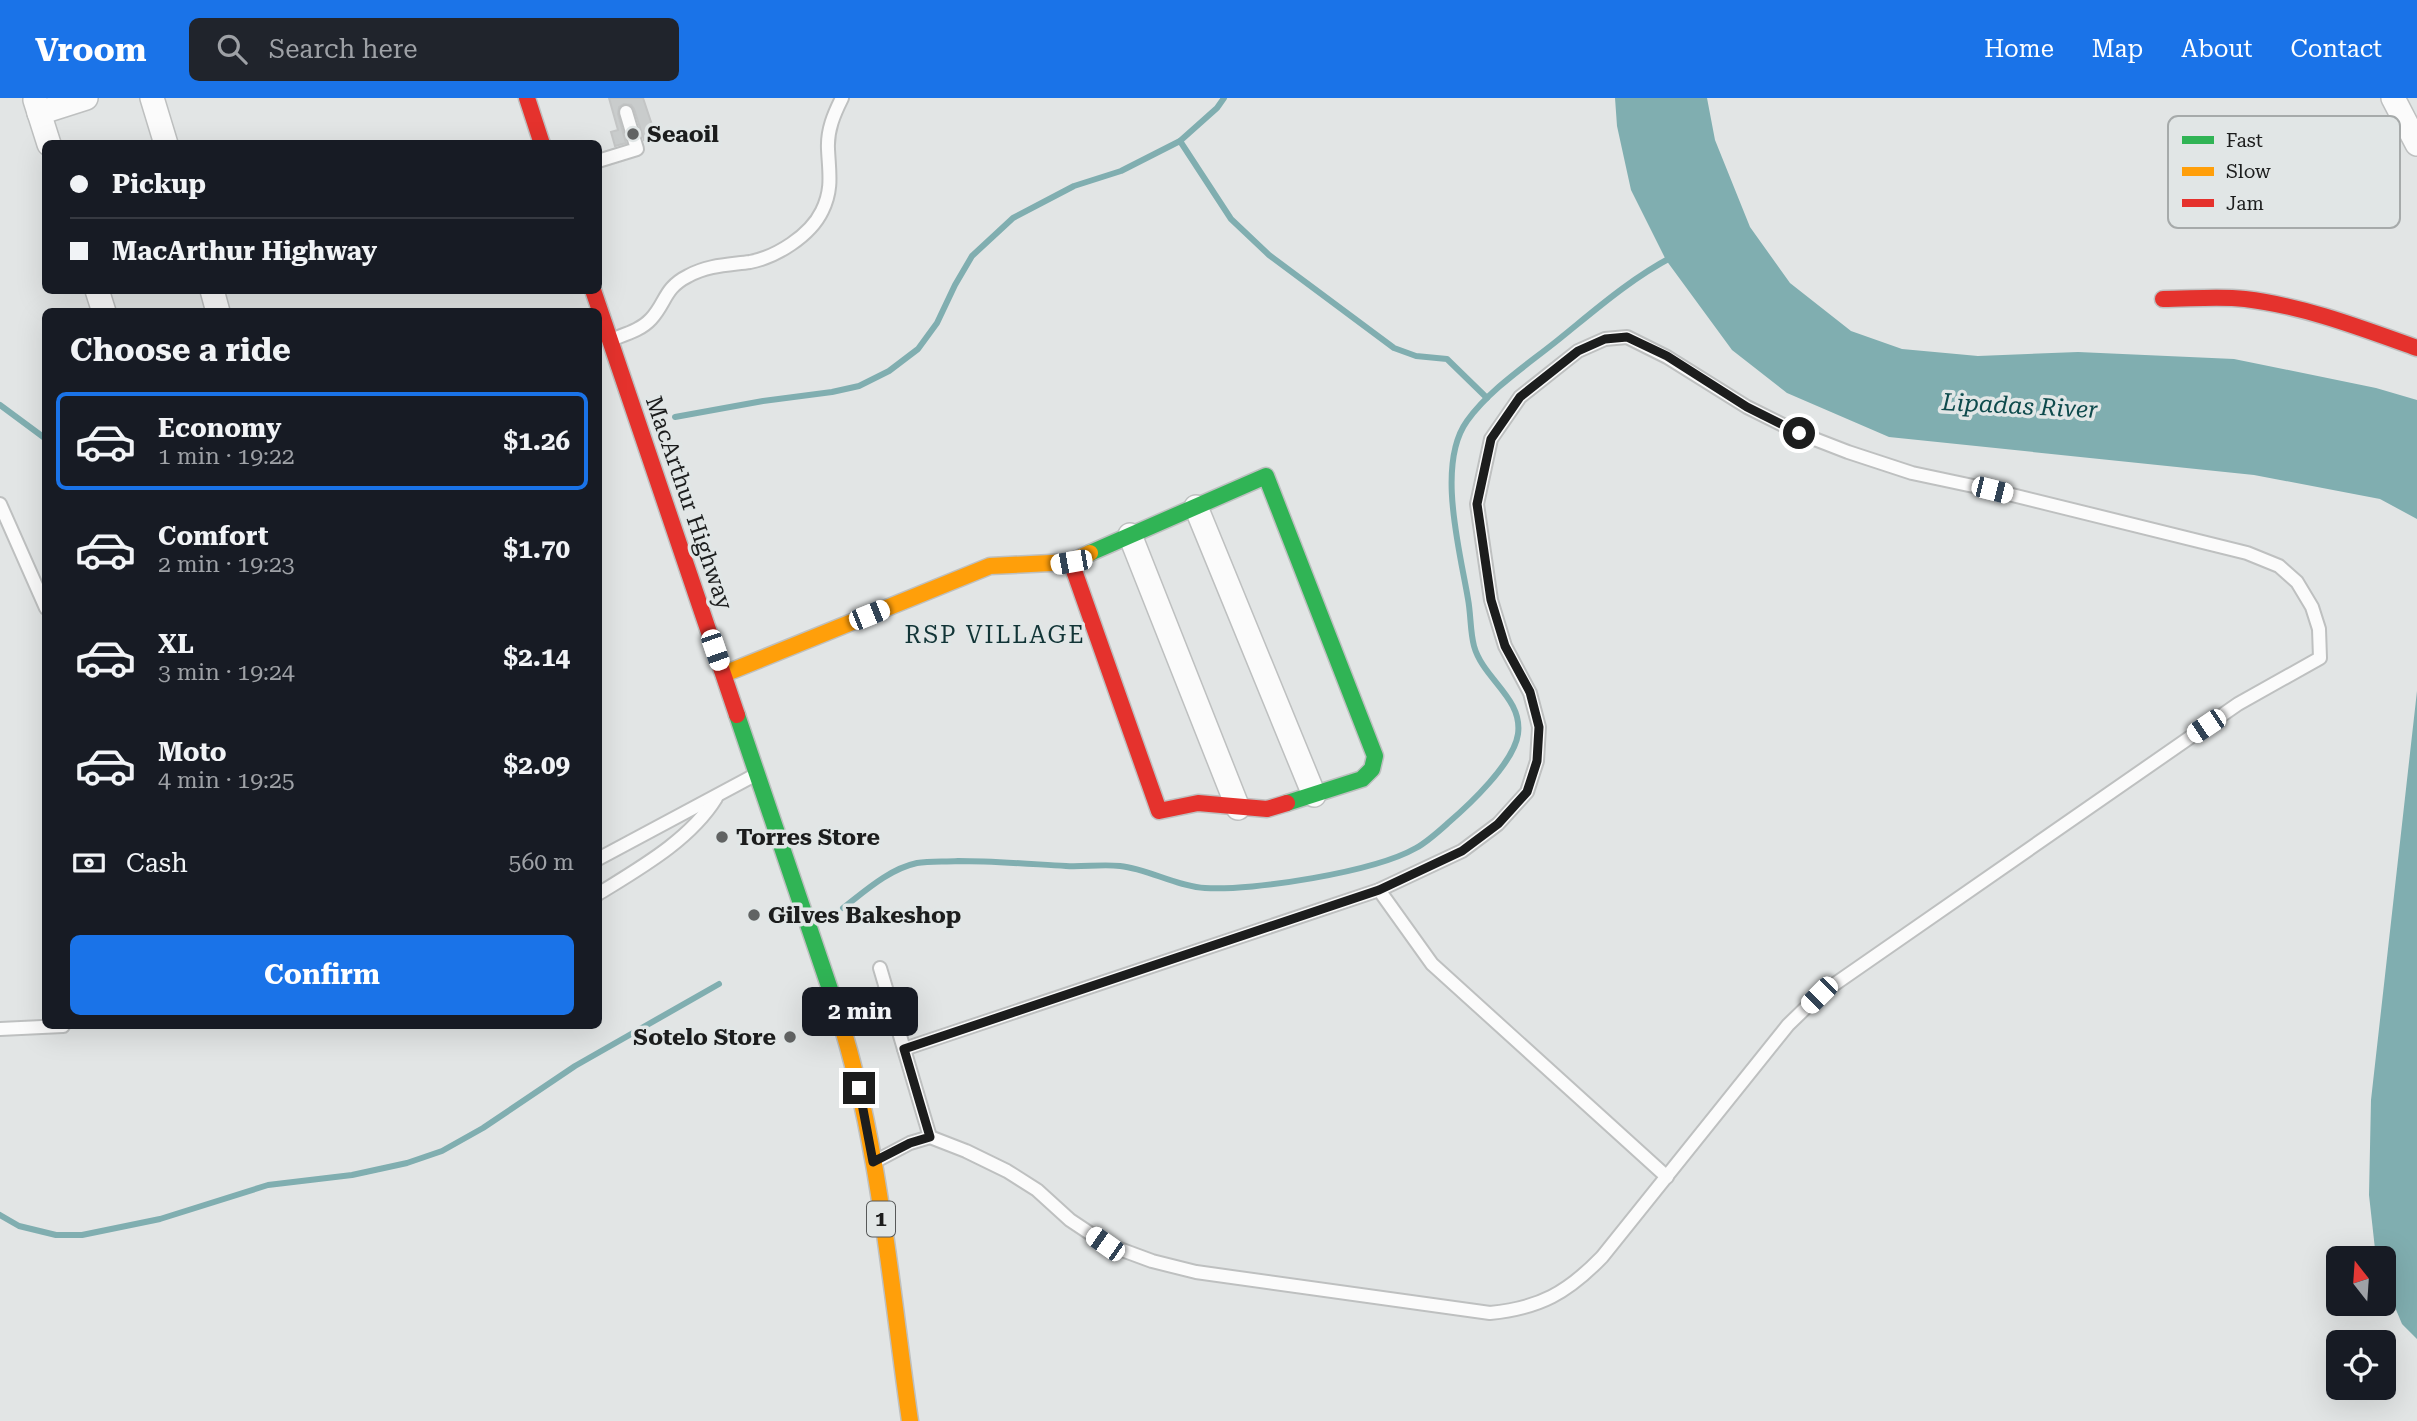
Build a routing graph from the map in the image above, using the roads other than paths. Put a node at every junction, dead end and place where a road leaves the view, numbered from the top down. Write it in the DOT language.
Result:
graph roads {
  1 [pos="86,98"];
  2 [pos="152,98"];
  3 [pos="527,98"];
  4 [pos="842,98"];
  5 [pos="2393,98"];
  6 [pos="36,105"];
  7 [pos="626,112"];
  8 [pos="48,140"];
  9 [pos="165,140"];
  10 [pos="541,140"];
  11 [pos="2417,144"];
  12 [pos="602,160"];
  13 [pos="2163,299"];
  14 [pos="602,317"];
  15 [pos="610,341"];
  16 [pos="2417,348"];
  17 [pos="0,504"];
  18 [pos="1196,507"];
  19 [pos="1130,536"];
  20 [pos="1071,562"];
  21 [pos="42,599"];
  22 [pos="724,674"];
  23 [pos="757,774"];
  24 [pos="718,795"];
  25 [pos="1314,795"];
  26 [pos="1238,808"];
  27 [pos="602,857"];
  28 [pos="1379,890"];
  29 [pos="602,891"];
  30 [pos="880,968"];
  31 [pos="42,1027"];
  32 [pos="0,1029"];
  33 [pos="904,1049"];
  34 [pos="930,1137"];
  35 [pos="873,1162"];
  36 [pos="1667,1177"];
  37 [pos="911,1421"];
  1 -- 6 [label="street"];
  2 -- 9 [label="street"];
  3 -- 10 [label="main road"];
  4 -- 15 [label="lane"];
  5 -- 11 [label="street"];
  6 -- 8 [label="street"];
  7 -- 12 [label="lane"];
  13 -- 16 [label="main road"];
  14 -- 15 [label="main road, MacArthur Highway / 1"];
  15 -- 22 [label="main road, MacArthur Highway / 1"];
  17 -- 21 [label="lane"];
  18 -- 19 [label="main road"];
  18 -- 25 [label="street"];
  18 -- 25 [label="main road"];
  19 -- 20 [label="main road"];
  19 -- 26 [label="street"];
  20 -- 22 [label="main road"];
  20 -- 26 [label="main road"];
  22 -- 23 [label="main road, MacArthur Highway / 1"];
  23 -- 24 [label="lane"];
  23 -- 35 [label="main road, MacArthur Highway / 1"];
  24 -- 27 [label="lane"];
  24 -- 29 [label="lane"];
  25 -- 26 [label="main road"];
  28 -- 33 [label="lane"];
  28 -- 36 [label="lane"];
  28 -- 36 [label="lane"];
  30 -- 33 [label="lane"];
  31 -- 32 [label="lane"];
  33 -- 34 [label="lane"];
  34 -- 35 [label="lane"];
  34 -- 36 [label="lane"];
  35 -- 37 [label="main road, MacArthur Highway / 1"];
}
